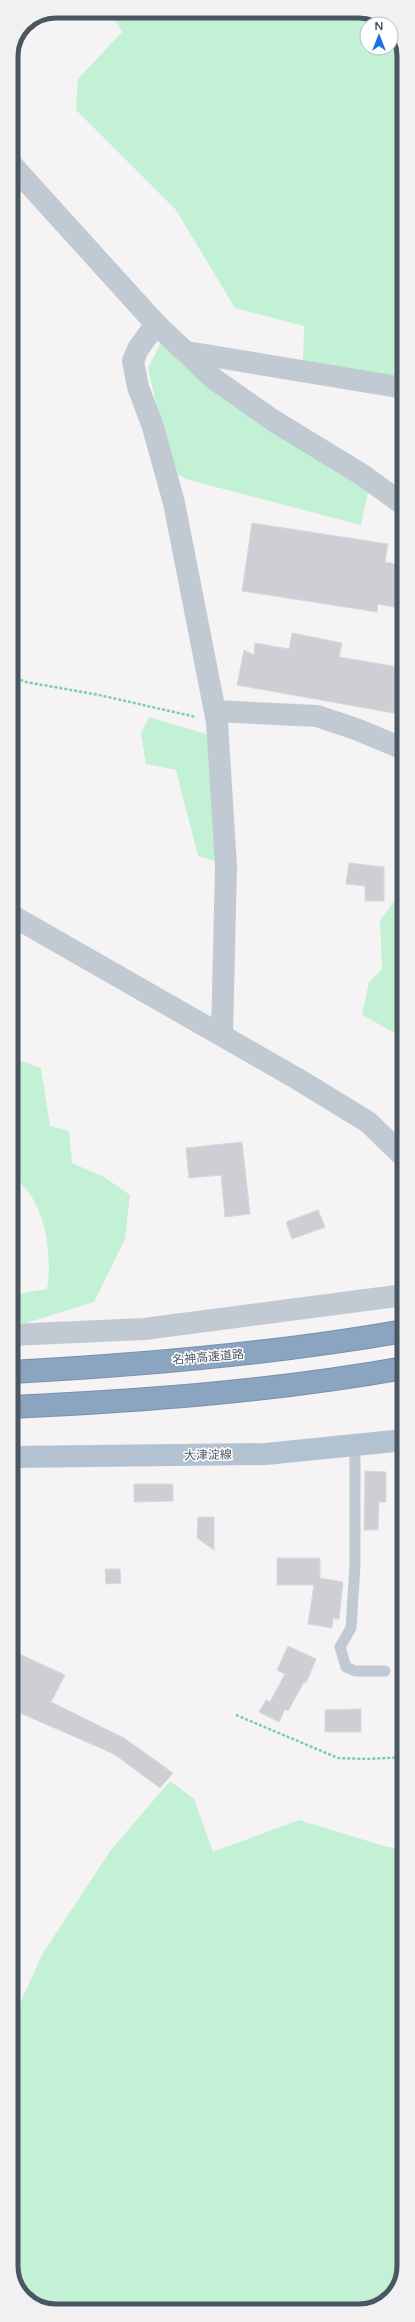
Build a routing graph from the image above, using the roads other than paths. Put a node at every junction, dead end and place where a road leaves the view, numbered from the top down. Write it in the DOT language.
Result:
graph roads {
  1 [pos="18,172"];
  2 [pos="156,324"];
  3 [pos="187,352"];
  4 [pos="397,387"];
  5 [pos="397,501"];
  6 [pos="216,717"];
  7 [pos="397,746"];
  8 [pos="18,919"];
  9 [pos="222,1035"];
  10 [pos="397,1150"];
  11 [pos="397,1296"];
  12 [pos="397,1332"];
  13 [pos="18,1335"];
  14 [pos="397,1369"];
  15 [pos="18,1372"];
  16 [pos="18,1407"];
  17 [pos="397,1441"];
  18 [pos="355,1445"];
  19 [pos="18,1457"];
  20 [pos="385,1671"];
  1 -- 2 [label="street"];
  2 -- 3 [label="street"];
  2 -- 6 [label="street"];
  3 -- 4 [label="street"];
  3 -- 5 [label="street"];
  6 -- 7 [label="street"];
  6 -- 9 [label="street"];
  8 -- 9 [label="street"];
  9 -- 10 [label="street"];
  11 -- 13 [label="street"];
  12 -- 15 [label="highway, 名神高速道路"];
  14 -- 16 [label="highway"];
  17 -- 18 [label="main road, 大津淀線"];
  18 -- 19 [label="main road, 大津淀線"];
  18 -- 20 [label="lane"];
}
